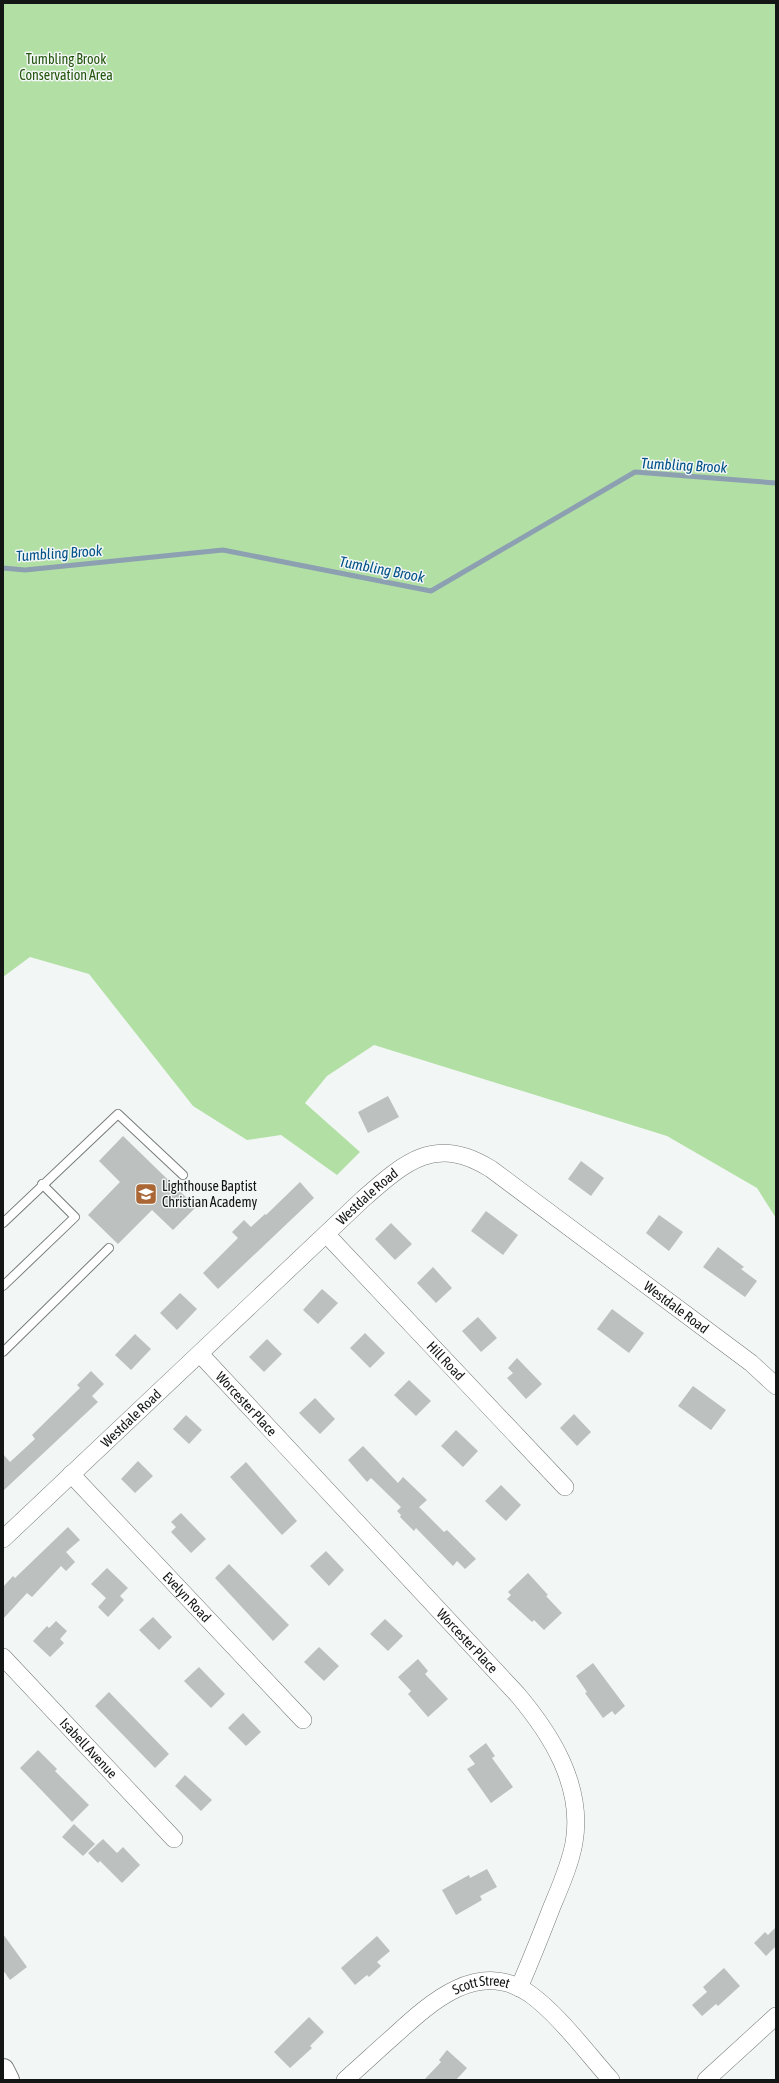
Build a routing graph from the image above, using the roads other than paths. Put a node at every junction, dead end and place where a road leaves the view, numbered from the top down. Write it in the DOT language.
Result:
graph roads {
  1 [pos="183,1175"];
  2 [pos="42,1184"];
  3 [pos="3,1223"];
  4 [pos="327,1235"];
  5 [pos="109,1248"];
  6 [pos="3,1286"];
  7 [pos="3,1352"];
  8 [pos="200,1354"];
  9 [pos="776,1386"];
  10 [pos="71,1474"];
  11 [pos="565,1487"];
  12 [pos="3,1539"];
  13 [pos="3,1657"];
  14 [pos="303,1720"];
  15 [pos="174,1839"];
  16 [pos="519,1988"];
  17 [pos="776,2016"];
  18 [pos="3,2070"];
  19 [pos="8,2080"];
  20 [pos="345,2080"];
  21 [pos="611,2080"];
  22 [pos="706,2080"];
  1 -- 2 [label="lane"];
  2 -- 3 [label="lane"];
  2 -- 6 [label="lane"];
  4 -- 8 [label="street, Westdale Road"];
  4 -- 9 [label="street, Westdale Road"];
  4 -- 11 [label="street, Hill Road"];
  5 -- 7 [label="lane"];
  8 -- 10 [label="street, Westdale Road"];
  8 -- 16 [label="street, Worcester Place"];
  10 -- 12 [label="street, Westdale Road"];
  10 -- 14 [label="street, Evelyn Road"];
  13 -- 15 [label="street, Isabell Avenue"];
  16 -- 20 [label="street, Scott Street"];
  16 -- 21 [label="street, Scott Street"];
  17 -- 22 [label="street"];
  18 -- 19 [label="main road"];
}
